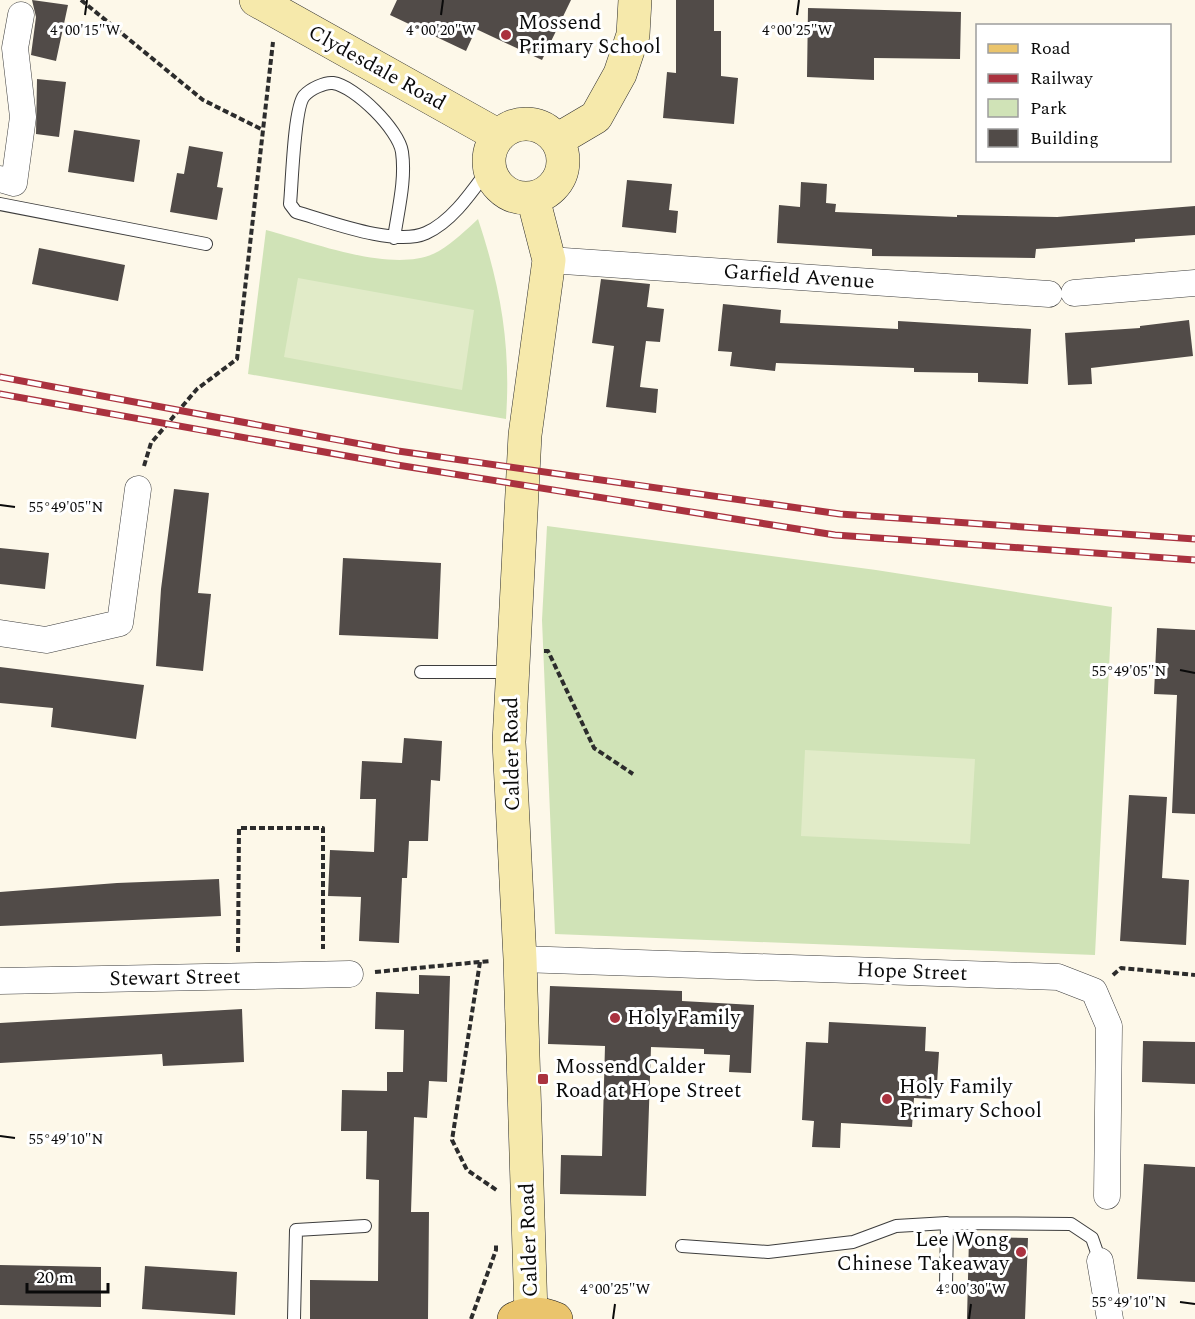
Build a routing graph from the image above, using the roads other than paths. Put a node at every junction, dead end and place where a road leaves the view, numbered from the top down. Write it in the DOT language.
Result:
graph roads {
  1 [pos="635,0"];
  2 [pos="266,6"];
  3 [pos="21,15"];
  4 [pos="557,140"];
  5 [pos="494,152"];
  6 [pos="0,179"];
  7 [pos="533,198"];
  8 [pos="0,204"];
  9 [pos="394,238"];
  10 [pos="206,244"];
  11 [pos="549,260"];
  12 [pos="1195,283"];
  13 [pos="1074,293"];
  14 [pos="1049,294"];
  15 [pos="138,489"];
  16 [pos="0,633"];
  17 [pos="513,661"];
  18 [pos="421,672"];
  19 [pos="520,958"];
  20 [pos="350,974"];
  21 [pos="0,981"];
  22 [pos="1107,1196"];
  23 [pos="946,1223"];
  24 [pos="365,1226"];
  25 [pos="682,1246"];
  26 [pos="1100,1261"];
  27 [pos="946,1286"];
  28 [pos="1104,1294"];
  29 [pos="534,1317"];
  30 [pos="294,1319"];
  31 [pos="1098,1319"];
  32 [pos="1110,1319"];
  1 -- 4 [label="main road"];
  2 -- 5 [label="main road, Clydesdale Road"];
  3 -- 6 [label="street"];
  4 -- 5 [label="main road"];
  4 -- 7 [label="main road"];
  5 -- 7 [label="main road, Clydesdale Road"];
  5 -- 9 [label="lane"];
  7 -- 11 [label="main road, Calder Road"];
  8 -- 10 [label="lane"];
  9 -- 9 [label="lane"];
  11 -- 14 [label="street, Garfield Avenue"];
  11 -- 17 [label="main road, Calder Road"];
  12 -- 13 [label="street"];
  15 -- 16 [label="street"];
  17 -- 18 [label="lane"];
  17 -- 19 [label="main road, Calder Road"];
  19 -- 22 [label="street, Hope Street"];
  19 -- 29 [label="main road, Calder Road"];
  20 -- 21 [label="street, Stewart Street"];
  23 -- 25 [label="lane"];
  23 -- 26 [label="lane"];
  23 -- 27 [label="lane"];
  24 -- 30 [label="lane"];
  26 -- 28 [label="street"];
  28 -- 31 [label="street"];
  28 -- 32 [label="street"];
}
